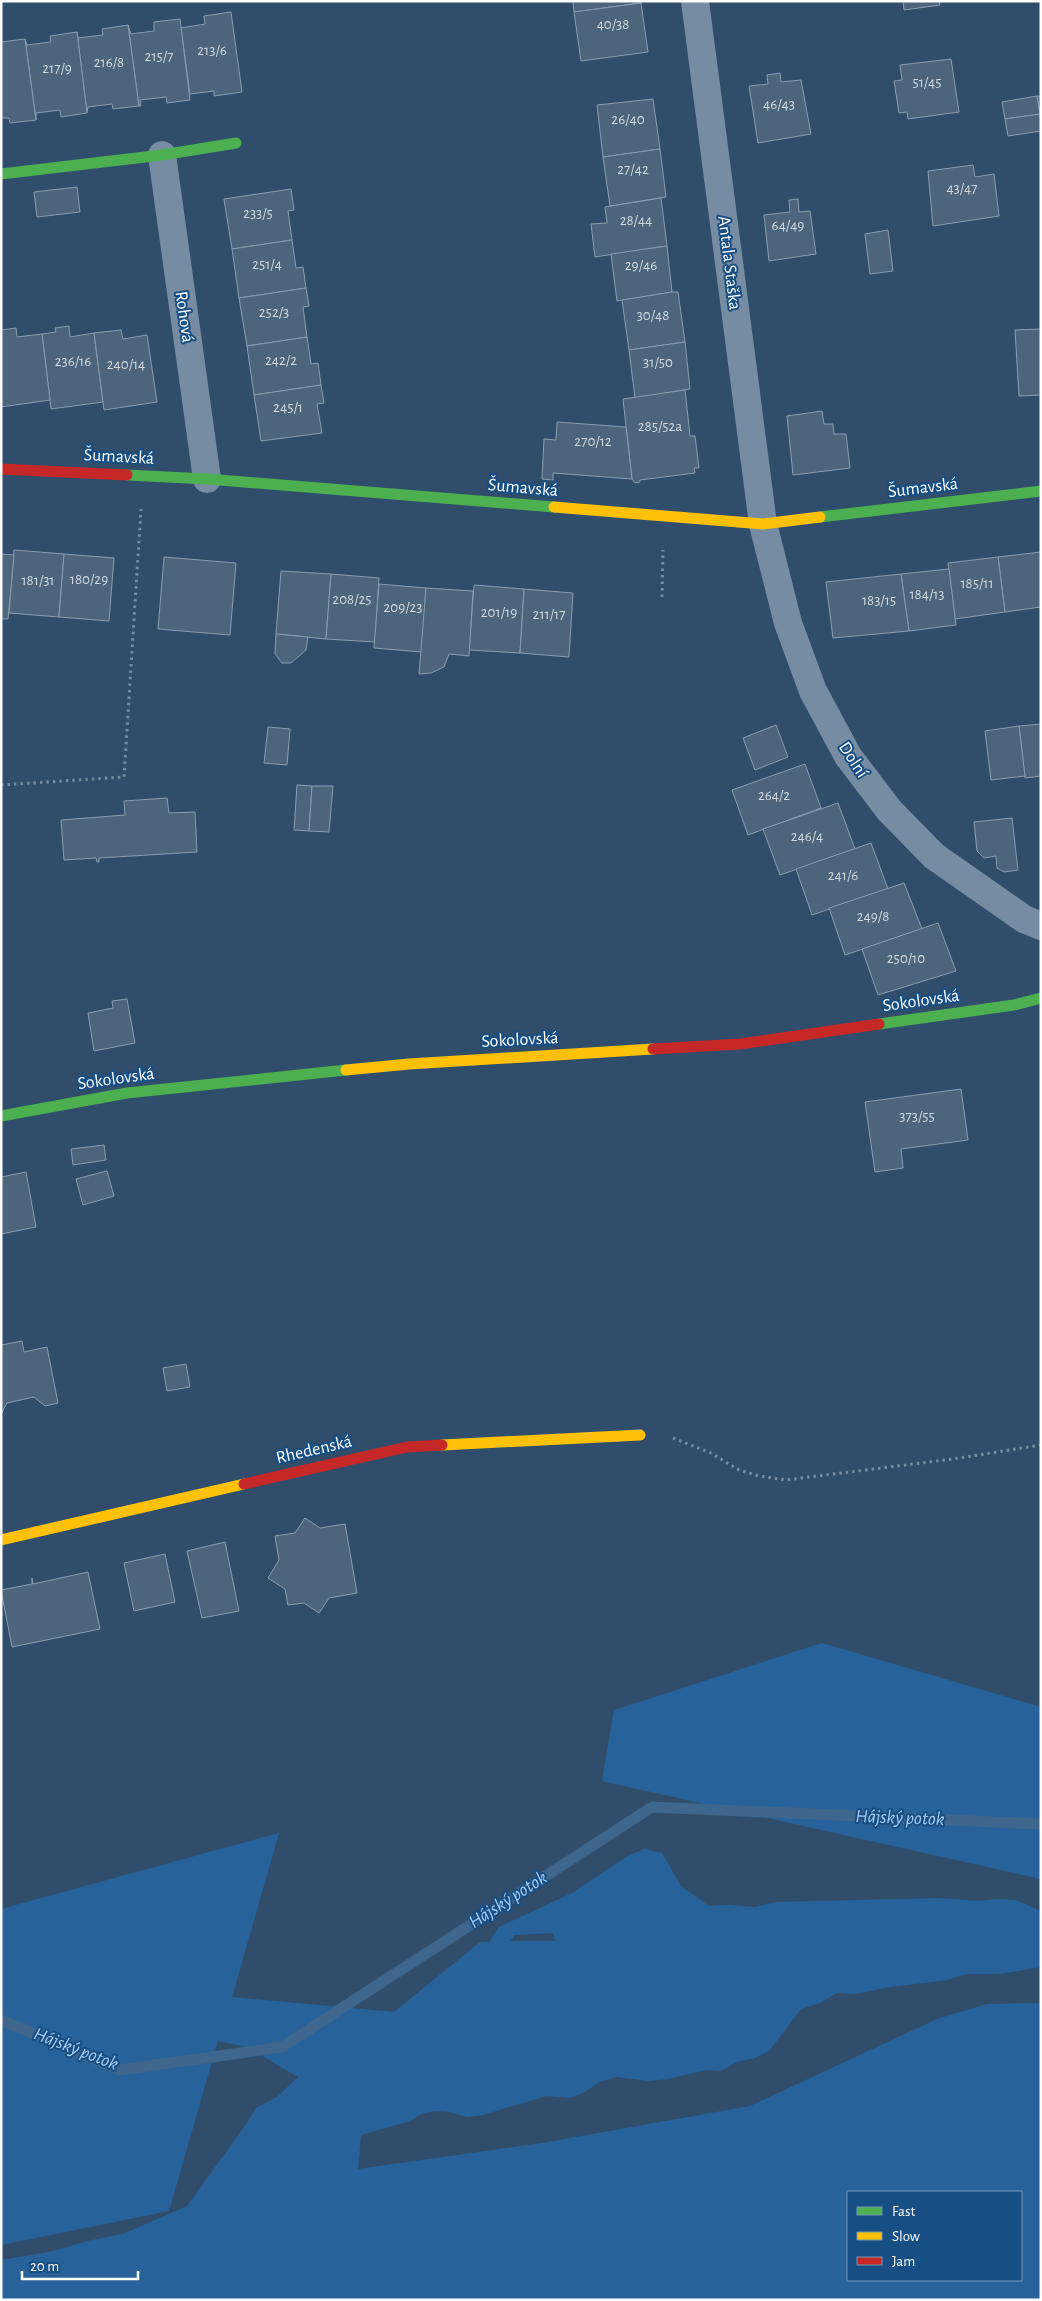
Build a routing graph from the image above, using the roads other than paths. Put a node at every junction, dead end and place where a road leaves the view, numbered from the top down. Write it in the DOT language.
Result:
graph roads {
  1 [pos="695,1"];
  2 [pos="236,142"];
  3 [pos="162,155"];
  4 [pos="1,174"];
  5 [pos="1,469"];
  6 [pos="207,479"];
  7 [pos="1041,491"];
  8 [pos="763,524"];
  9 [pos="1041,926"];
  10 [pos="1041,998"];
  11 [pos="1,1116"];
  12 [pos="640,1435"];
  13 [pos="1,1540"];
  1 -- 8 [label="street, Antala Staška"];
  2 -- 3 [label="street"];
  3 -- 4 [label="street"];
  3 -- 6 [label="street, Rohová"];
  5 -- 6 [label="street, Šumavská"];
  6 -- 8 [label="street, Šumavská"];
  7 -- 8 [label="street, Šumavská"];
  8 -- 9 [label="street, Dolní"];
  10 -- 11 [label="street, Sokolovská"];
  12 -- 13 [label="street, Rhedenská"];
}
